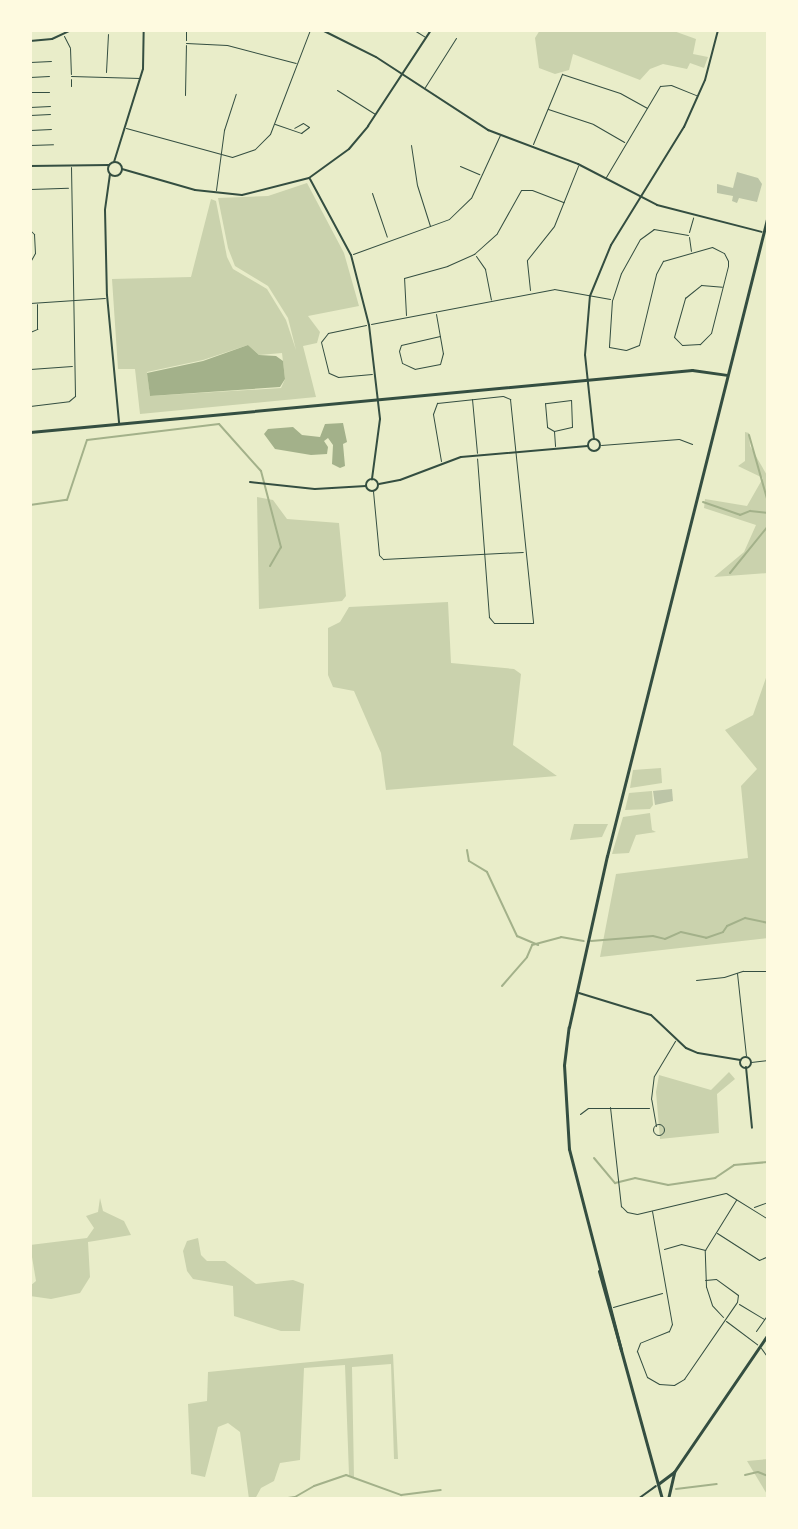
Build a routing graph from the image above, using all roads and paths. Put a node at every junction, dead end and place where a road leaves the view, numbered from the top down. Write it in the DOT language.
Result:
graph roads {
  1 [pos="71,30"];
  2 [pos="144,30"];
  3 [pos="186,30"];
  4 [pos="310,30"];
  5 [pos="322,30"];
  6 [pos="414,30"];
  7 [pos="431,30"];
  8 [pos="718,30"];
  9 [pos="62,34"];
  10 [pos="108,34"];
  11 [pos="425,38"];
  12 [pos="456,38"];
  13 [pos="30,41"];
  14 [pos="186,43"];
  15 [pos="51,61"];
  16 [pos="30,62"];
  17 [pos="297,64"];
  18 [pos="106,74"];
  19 [pos="402,75"];
  20 [pos="49,76"];
  21 [pos="71,76"];
  22 [pos="30,77"];
  23 [pos="140,78"];
  24 [pos="71,86"];
  25 [pos="424,89"];
  26 [pos="337,90"];
  27 [pos="30,92"];
  28 [pos="49,92"];
  29 [pos="236,94"];
  30 [pos="185,95"];
  31 [pos="699,96"];
  32 [pos="50,106"];
  33 [pos="30,107"];
  34 [pos="647,108"];
  35 [pos="547,109"];
  36 [pos="50,114"];
  37 [pos="375,114"];
  38 [pos="30,115"];
  39 [pos="274,123"];
  40 [pos="126,128"];
  41 [pos="294,128"];
  42 [pos="51,129"];
  43 [pos="30,130"];
  44 [pos="500,135"];
  45 [pos="626,143"];
  46 [pos="53,144"];
  47 [pos="30,145"];
  48 [pos="411,145"];
  49 [pos="532,146"];
  50 [pos="221,155"];
  51 [pos="116,162"];
  52 [pos="578,164"];
  53 [pos="71,165"];
  54 [pos="109,165"];
  55 [pos="30,166"];
  56 [pos="102,166"];
  57 [pos="460,166"];
  58 [pos="121,171"];
  59 [pos="111,174"];
  60 [pos="481,175"];
  61 [pos="606,177"];
  62 [pos="309,178"];
  63 [pos="70,188"];
  64 [pos="30,189"];
  65 [pos="216,193"];
  66 [pos="372,193"];
  67 [pos="642,196"];
  68 [pos="564,202"];
  69 [pos="694,215"];
  70 [pos="768,215"];
  71 [pos="431,229"];
  72 [pos="30,230"];
  73 [pos="766,233"];
  74 [pos="688,235"];
  75 [pos="388,239"];
  76 [pos="691,251"];
  77 [pos="474,254"];
  78 [pos="351,255"];
  79 [pos="30,262"];
  80 [pos="722,287"];
  81 [pos="531,293"];
  82 [pos="590,296"];
  83 [pos="108,298"];
  84 [pos="73,300"];
  85 [pos="612,300"];
  86 [pos="37,302"];
  87 [pos="492,302"];
  88 [pos="30,303"];
  89 [pos="435,312"];
  90 [pos="406,317"];
  91 [pos="369,325"];
  92 [pos="30,332"];
  93 [pos="440,336"];
  94 [pos="74,365"];
  95 [pos="30,369"];
  96 [pos="376,373"];
  97 [pos="727,375"];
  98 [pos="588,381"];
  99 [pos="472,399"];
  100 [pos="378,401"];
  101 [pos="30,406"];
  102 [pos="119,424"];
  103 [pos="554,431"];
  104 [pos="30,432"];
  105 [pos="594,439"];
  106 [pos="692,444"];
  107 [pos="601,445"];
  108 [pos="588,446"];
  109 [pos="555,448"];
  110 [pos="516,452"];
  111 [pos="477,456"];
  112 [pos="442,463"];
  113 [pos="372,479"];
  114 [pos="250,482"];
  115 [pos="379,484"];
  116 [pos="366,486"];
  117 [pos="373,491"];
  118 [pos="525,551"];
  119 [pos="487,555"];
  120 [pos="768,971"];
  121 [pos="737,973"];
  122 [pos="696,980"];
  123 [pos="576,992"];
  124 [pos="676,1039"];
  125 [pos="746,1056"];
  126 [pos="740,1060"];
  127 [pos="768,1060"];
  128 [pos="751,1062"];
  129 [pos="746,1067"];
  130 [pos="610,1107"];
  131 [pos="651,1108"];
  132 [pos="580,1114"];
  133 [pos="656,1126"];
  134 [pos="752,1128"];
  135 [pos="737,1198"];
  136 [pos="768,1202"];
  137 [pos="752,1208"];
  138 [pos="652,1211"];
  139 [pos="768,1219"];
  140 [pos="715,1231"];
  141 [pos="661,1249"];
  142 [pos="705,1250"];
  143 [pos="768,1256"];
  144 [pos="599,1271"];
  145 [pos="705,1280"];
  146 [pos="664,1292"];
  147 [pos="737,1302"];
  148 [pos="611,1308"];
  149 [pos="768,1314"];
  150 [pos="724,1319"];
  151 [pos="764,1319"];
  152 [pos="756,1331"];
  153 [pos="768,1334"];
  154 [pos="760,1346"];
  155 [pos="621,1350"];
  156 [pos="768,1358"];
  157 [pos="674,1472"];
  158 [pos="658,1484"];
  159 [pos="638,1499"];
  160 [pos="665,1499"];
  1 -- 9 [label="street"];
  2 -- 23 [label="street"];
  3 -- 14 [label="street"];
  4 -- 17 [label="street"];
  5 -- 19 [label="street"];
  6 -- 11 [label="street"];
  7 -- 11 [label="street"];
  8 -- 31 [label="street"];
  9 -- 13 [label="street"];
  9 -- 21 [label="street"];
  10 -- 18 [label="street"];
  11 -- 19 [label="street"];
  12 -- 25 [label="street"];
  14 -- 17 [label="street"];
  14 -- 30 [label="street"];
  15 -- 16 [label="street"];
  17 -- 39 [label="street"];
  18 -- 21 [label="street"];
  18 -- 23 [label="street"];
  19 -- 25 [label="street"];
  19 -- 37 [label="street"];
  20 -- 22 [label="street"];
  21 -- 24 [label="street"];
  23 -- 40 [label="street"];
  25 -- 44 [label="street"];
  26 -- 37 [label="street"];
  27 -- 28 [label="street"];
  29 -- 50 [label="street"];
  31 -- 34 [label="street"];
  31 -- 67 [label="street"];
  32 -- 33 [label="street"];
  34 -- 35 [label="street"];
  34 -- 45 [label="street"];
  35 -- 45 [label="street"];
  35 -- 49 [label="street"];
  36 -- 38 [label="street"];
  37 -- 62 [label="street"];
  39 -- 41 [label="street"];
  39 -- 50 [label="street"];
  40 -- 50 [label="street"];
  40 -- 51 [label="street"];
  42 -- 43 [label="street"];
  44 -- 49 [label="street"];
  44 -- 60 [label="street"];
  45 -- 61 [label="street"];
  46 -- 47 [label="street"];
  48 -- 71 [label="street"];
  49 -- 52 [label="street"];
  50 -- 65 [label="street"];
  51 -- 54 [label="street"];
  51 -- 58 [label="street"];
  52 -- 61 [label="street"];
  52 -- 68 [label="street"];
  53 -- 55 [label="street"];
  53 -- 56 [label="street"];
  53 -- 63 [label="street"];
  54 -- 56 [label="street"];
  54 -- 59 [label="street"];
  56 -- 59 [label="street"];
  57 -- 60 [label="street"];
  58 -- 59 [label="street"];
  58 -- 65 [label="street"];
  59 -- 83 [label="street"];
  60 -- 71 [label="street"];
  61 -- 67 [label="street"];
  62 -- 65 [label="street"];
  62 -- 78 [label="street"];
  63 -- 64 [label="street"];
  63 -- 84 [label="street"];
  66 -- 75 [label="street"];
  67 -- 69 [label="street"];
  67 -- 82 [label="street"];
  68 -- 77 [label="street"];
  68 -- 81 [label="street"];
  69 -- 73 [label="street"];
  69 -- 74 [label="street"];
  70 -- 73 [label="main road"];
  71 -- 75 [label="street"];
  72 -- 79 [label="street"];
  73 -- 97 [label="main road"];
  74 -- 76 [label="street"];
  74 -- 85 [label="street"];
  75 -- 78 [label="street"];
  76 -- 80 [label="street"];
  76 -- 85 [label="street"];
  77 -- 87 [label="street"];
  77 -- 90 [label="street"];
  78 -- 91 [label="street"];
  80 -- 80 [label="street"];
  81 -- 82 [label="street"];
  81 -- 87 [label="street"];
  82 -- 85 [label="street"];
  82 -- 98 [label="street"];
  83 -- 84 [label="street"];
  83 -- 102 [label="street"];
  84 -- 86 [label="street"];
  84 -- 94 [label="street"];
  86 -- 88 [label="street"];
  86 -- 92 [label="street"];
  87 -- 89 [label="street"];
  89 -- 90 [label="street"];
  89 -- 93 [label="street"];
  90 -- 91 [label="street"];
  91 -- 96 [label="street"];
  91 -- 96 [label="street"];
  93 -- 93 [label="street"];
  94 -- 95 [label="street"];
  94 -- 101 [label="street"];
  96 -- 100 [label="street"];
  97 -- 98 [label="main road"];
  97 -- 123 [label="main road"];
  98 -- 100 [label="main road"];
  98 -- 105 [label="street"];
  99 -- 110 [label="street"];
  99 -- 111 [label="street"];
  99 -- 112 [label="street"];
  100 -- 102 [label="main road"];
  100 -- 113 [label="street"];
  102 -- 104 [label="main road"];
  103 -- 103 [label="street"];
  103 -- 109 [label="street"];
  105 -- 107 [label="street"];
  105 -- 108 [label="street"];
  106 -- 107 [label="street"];
  107 -- 108 [label="street"];
  108 -- 109 [label="street"];
  109 -- 110 [label="street"];
  110 -- 111 [label="street"];
  110 -- 118 [label="street"];
  111 -- 112 [label="street"];
  111 -- 119 [label="street"];
  112 -- 115 [label="street"];
  113 -- 115 [label="street"];
  113 -- 116 [label="street"];
  114 -- 116 [label="street"];
  115 -- 117 [label="street"];
  116 -- 117 [label="street"];
  117 -- 119 [label="street"];
  118 -- 119 [label="street"];
  118 -- 119 [label="street"];
  120 -- 121 [label="street"];
  121 -- 122 [label="street"];
  121 -- 125 [label="street"];
  123 -- 124 [label="street"];
  123 -- 144 [label="main road"];
  124 -- 126 [label="street"];
  124 -- 131 [label="street"];
  125 -- 126 [label="street"];
  125 -- 128 [label="street"];
  126 -- 129 [label="street"];
  127 -- 128 [label="street"];
  128 -- 129 [label="street"];
  129 -- 134 [label="street"];
  130 -- 131 [label="street"];
  130 -- 132 [label="street"];
  130 -- 138 [label="street"];
  131 -- 133 [label="street"];
  135 -- 137 [label="street"];
  135 -- 138 [label="street"];
  135 -- 140 [label="street"];
  136 -- 137 [label="street"];
  137 -- 139 [label="street"];
  138 -- 141 [label="street"];
  140 -- 142 [label="street"];
  140 -- 143 [label="street"];
  141 -- 142 [label="street"];
  141 -- 146 [label="street"];
  142 -- 145 [label="street"];
  144 -- 148 [label="main road"];
  144 -- 155 [label="main road"];
  145 -- 147 [label="street"];
  145 -- 150 [label="street"];
  146 -- 148 [label="street"];
  146 -- 150 [label="street"];
  147 -- 150 [label="street"];
  147 -- 151 [label="street"];
  148 -- 155 [label="main road"];
  149 -- 151 [label="street"];
  150 -- 154 [label="street"];
  151 -- 152 [label="street"];
  153 -- 154 [label="main road"];
  154 -- 156 [label="street"];
  154 -- 157 [label="main road"];
  155 -- 158 [label="main road"];
  157 -- 158 [label="main road"];
  157 -- 160 [label="main road"];
  158 -- 159 [label="street"];
  158 -- 160 [label="main road"];
}
